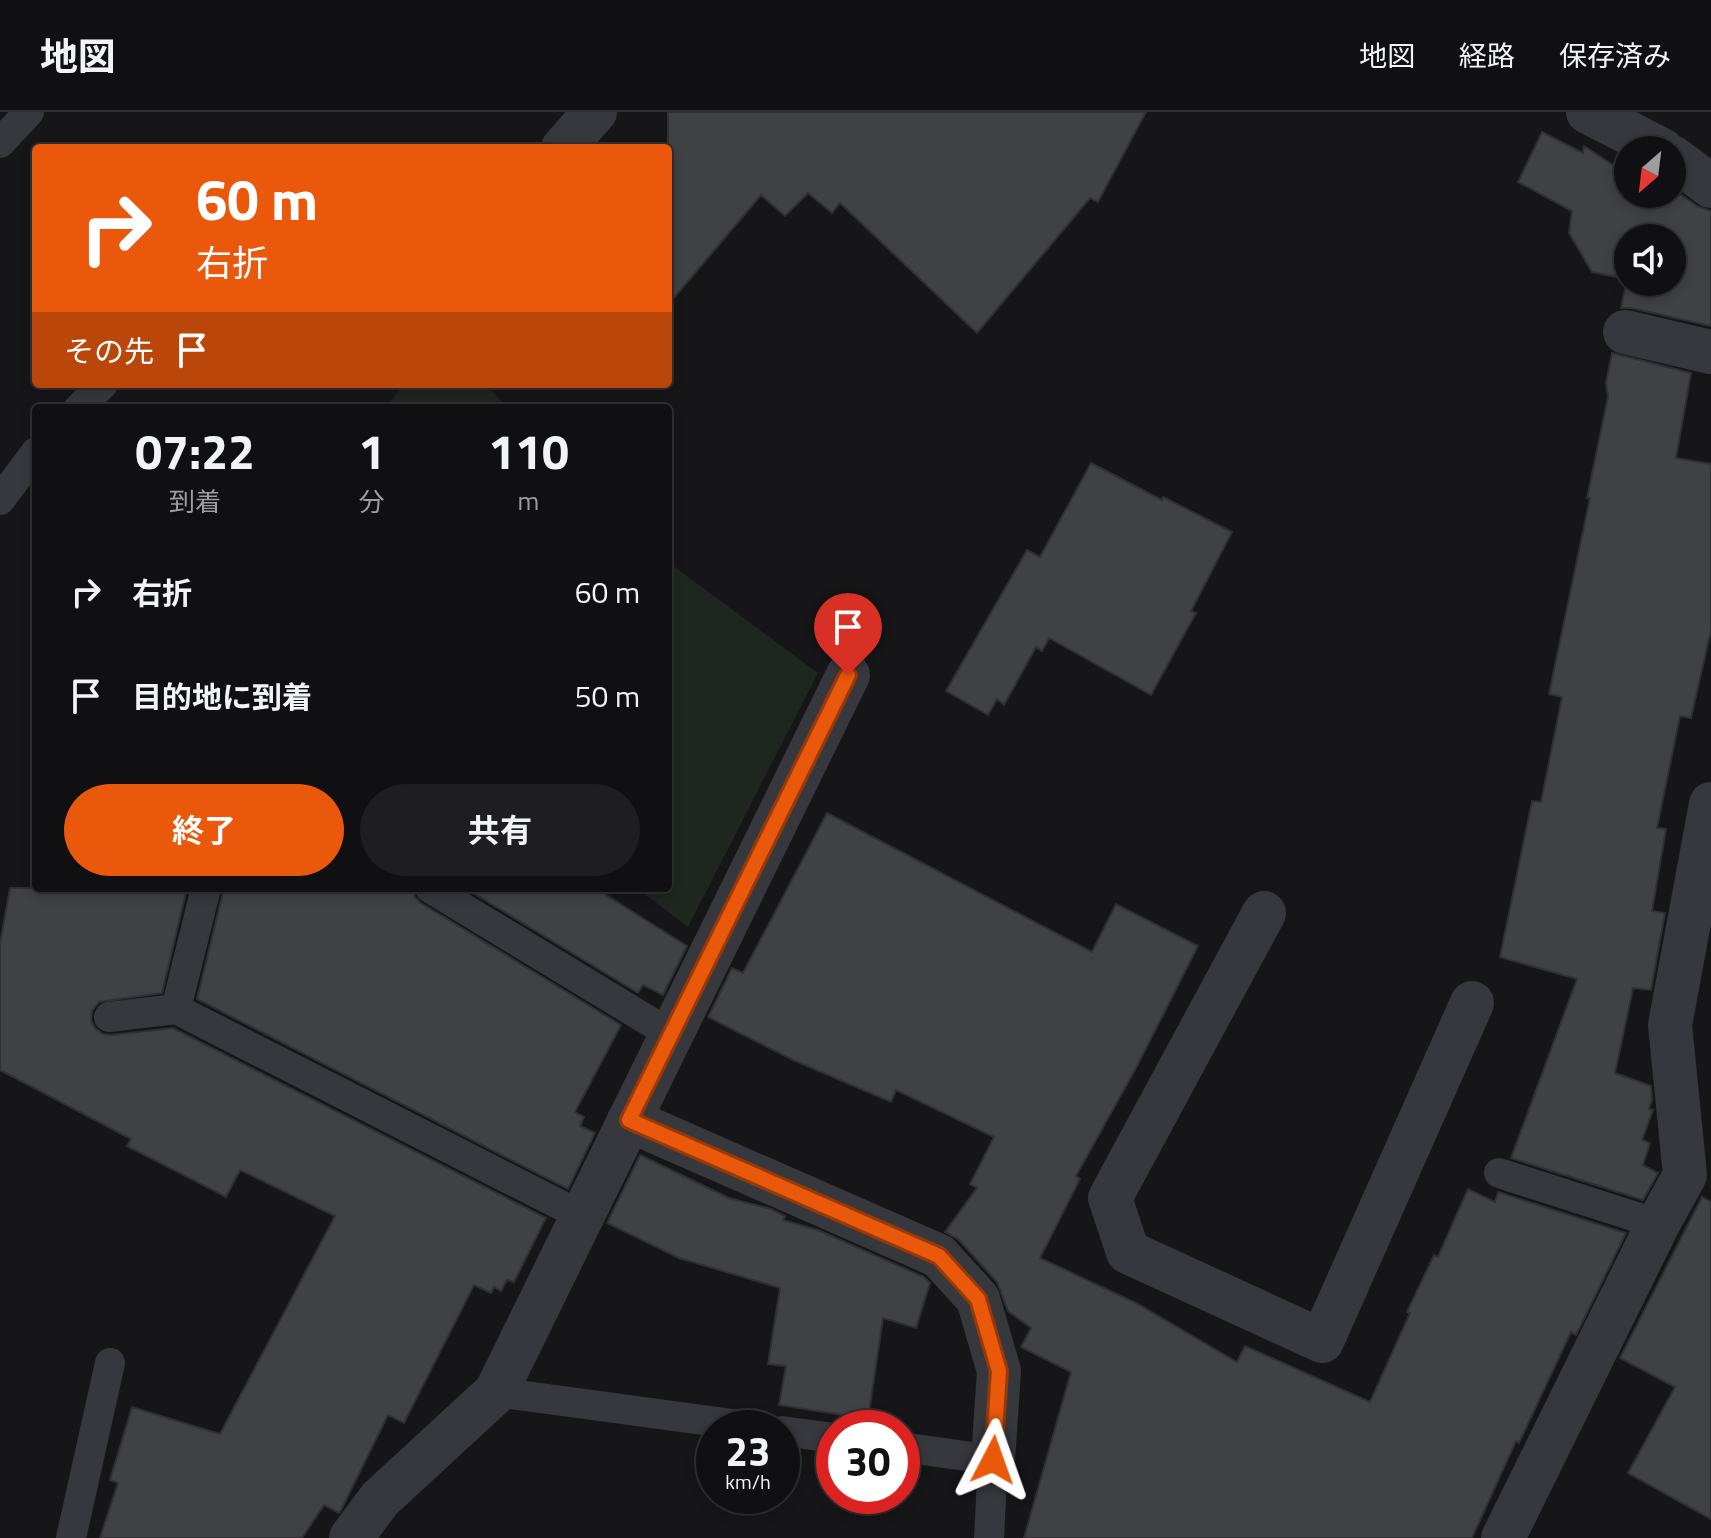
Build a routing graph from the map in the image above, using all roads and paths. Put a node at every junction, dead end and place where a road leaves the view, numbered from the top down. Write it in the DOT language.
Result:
graph roads {
  1 [pos="29,112"];
  2 [pos="595,112"];
  3 [pos="1588,112"];
  4 [pos="1635,136"];
  5 [pos="0,143"];
  6 [pos="567,144"];
  7 [pos="1686,167"];
  8 [pos="1711,186"];
  9 [pos="1625,332"];
  10 [pos="1711,352"];
  11 [pos="99,388"];
  12 [pos="83,404"];
  13 [pos="32,457"];
  14 [pos="0,500"];
  15 [pos="848,675"];
  16 [pos="1711,804"];
  17 [pos="205,892"];
  18 [pos="437,892"];
  19 [pos="1264,913"];
  20 [pos="1472,1003"];
  21 [pos="176,1009"];
  22 [pos="109,1017"];
  23 [pos="672,1035"];
  24 [pos="629,1120"];
  25 [pos="1499,1173"];
  26 [pos="582,1216"];
  27 [pos="1658,1224"];
  28 [pos="110,1363"];
  29 [pos="496,1392"];
  30 [pos="696,1419"];
  31 [pos="920,1450"];
  32 [pos="993,1460"];
  33 [pos="71,1538"];
  34 [pos="351,1538"];
  35 [pos="989,1538"];
  36 [pos="1503,1538"];
  1 -- 5 [label="lane"];
  2 -- 6 [label="street"];
  3 -- 4 [label="street"];
  7 -- 8 [label="street"];
  9 -- 10 [label="street"];
  11 -- 12 [label="lane"];
  13 -- 14 [label="lane"];
  15 -- 23 [label="street"];
  16 -- 27 [label="street"];
  17 -- 21 [label="lane"];
  18 -- 23 [label="lane"];
  19 -- 20 [label="street"];
  21 -- 22 [label="lane"];
  21 -- 26 [label="lane"];
  23 -- 24 [label="street"];
  24 -- 26 [label="street"];
  24 -- 32 [label="street"];
  25 -- 27 [label="lane"];
  26 -- 29 [label="street"];
  27 -- 36 [label="street"];
  28 -- 33 [label="lane"];
  29 -- 30 [label="lane"];
  29 -- 34 [label="street"];
  31 -- 32 [label="lane"];
  32 -- 35 [label="lane"];
}
